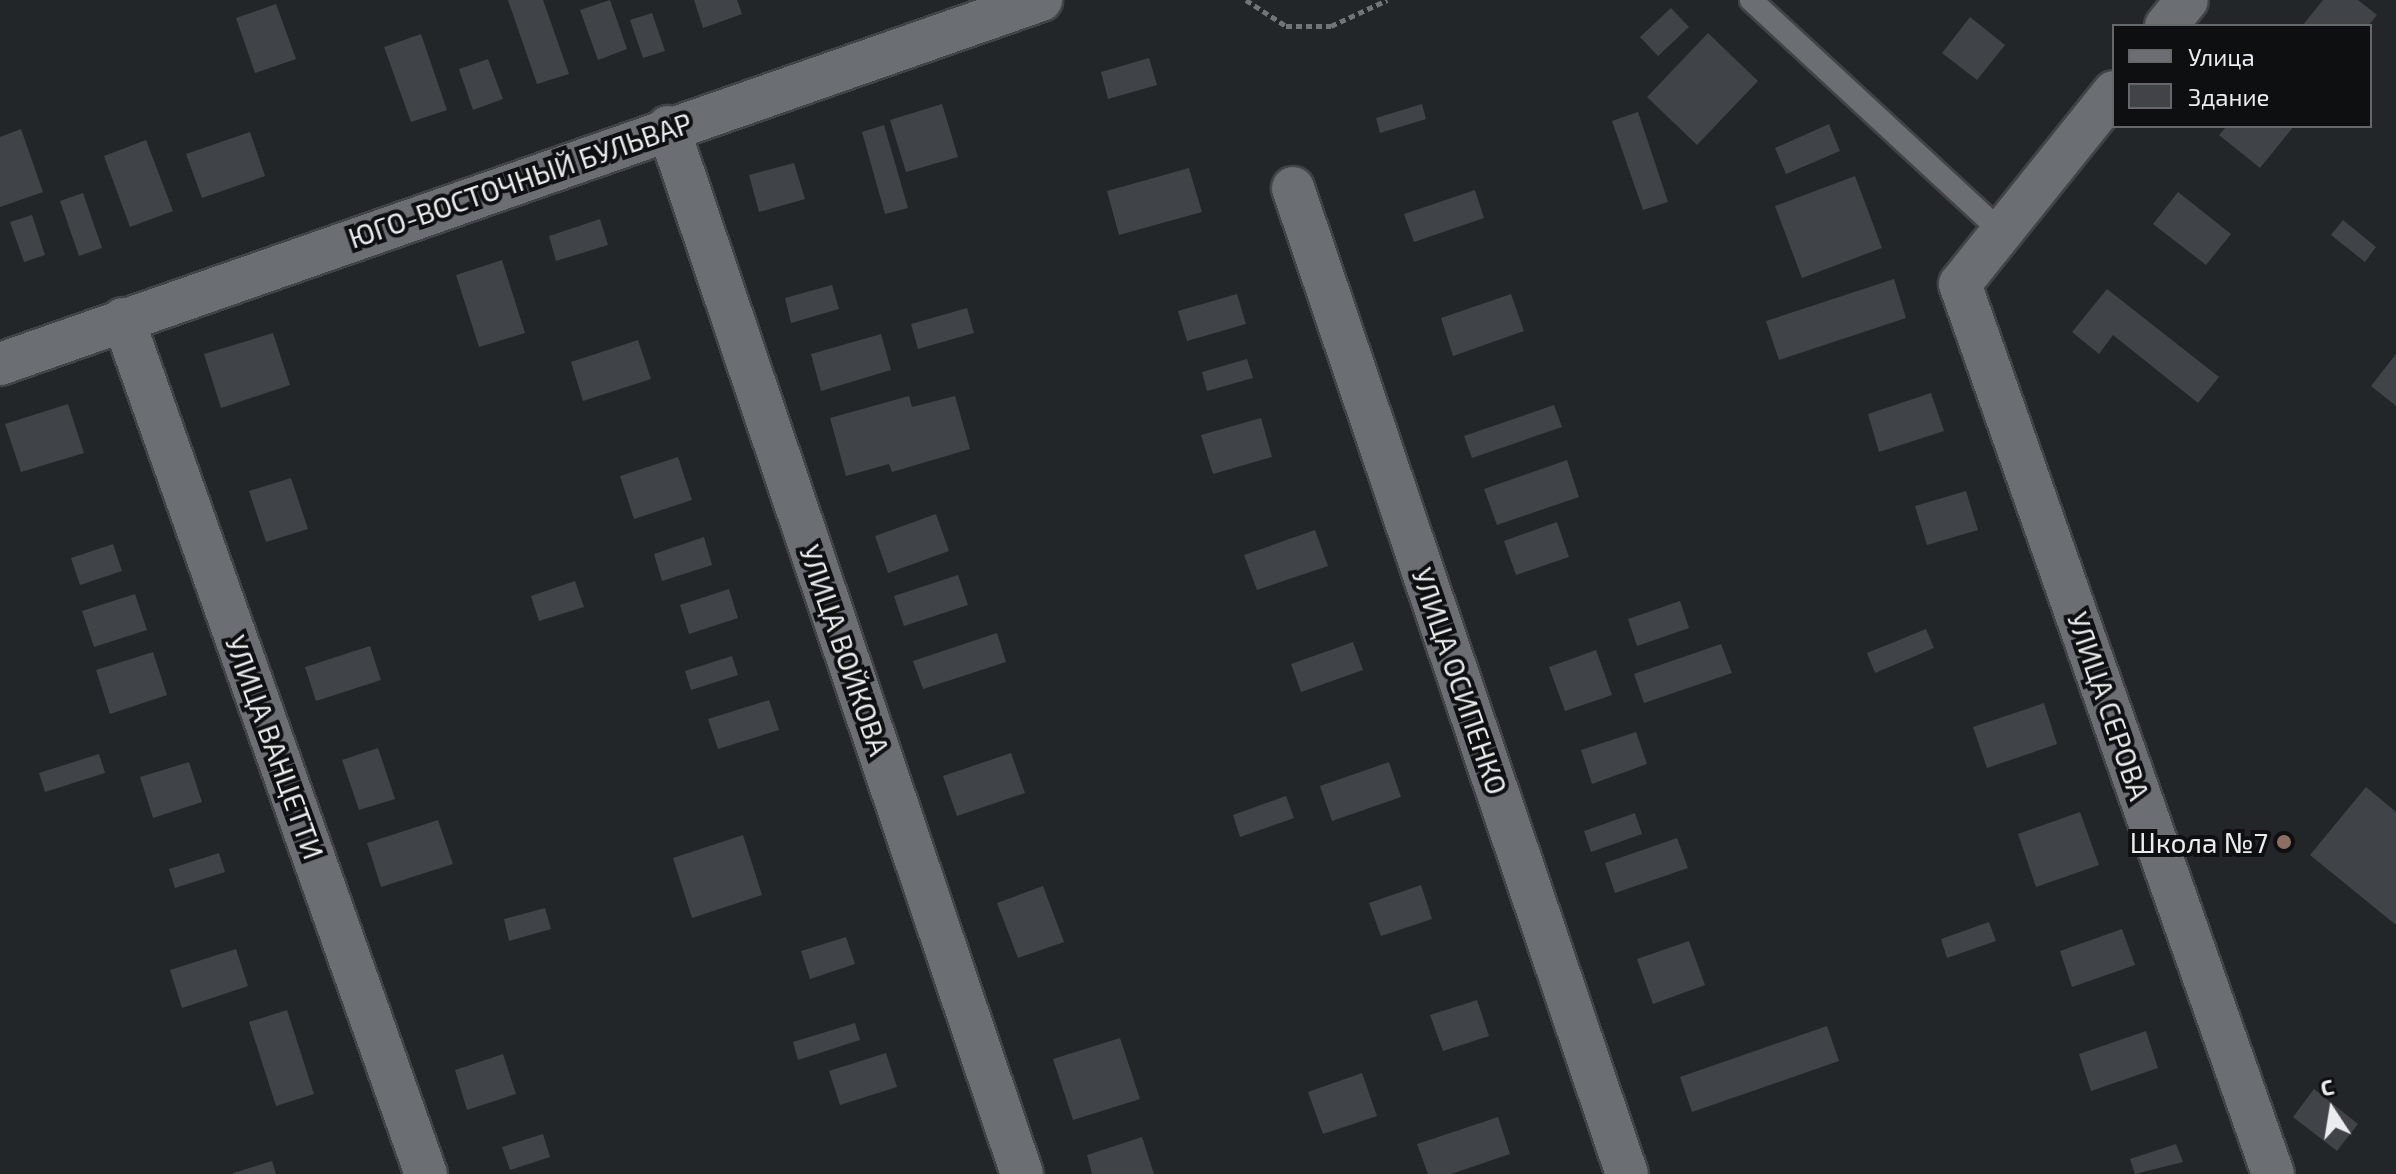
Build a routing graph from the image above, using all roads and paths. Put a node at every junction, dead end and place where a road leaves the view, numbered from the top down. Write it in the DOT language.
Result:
graph roads {
  1 [pos="1041,0"];
  2 [pos="1246,0"];
  3 [pos="1387,0"];
  4 [pos="1751,0"];
  5 [pos="2187,0"];
  6 [pos="2168,24"];
  7 [pos="2112,95"];
  8 [pos="668,127"];
  9 [pos="1293,188"];
  10 [pos="2003,233"];
  11 [pos="123,319"];
  12 [pos="0,364"];
  13 [pos="426,1174"];
  14 [pos="1022,1174"];
  15 [pos="1627,1174"];
  16 [pos="2273,1174"];
  1 -- 8 [label="street, ЮГО-ВОСТОЧНЫЙ БУЛЬВАР"];
  2 -- 3 [label="path"];
  4 -- 10 [label="lane"];
  5 -- 6 [label="street"];
  7 -- 10 [label="street"];
  8 -- 11 [label="street, ЮГО-ВОСТОЧНЫЙ БУЛЬВАР"];
  8 -- 14 [label="street, УЛИЦА ВОЙКОВА"];
  9 -- 15 [label="street, УЛИЦА ОСИПЕНКО"];
  10 -- 16 [label="street, УЛИЦА СЕРОВА"];
  11 -- 12 [label="street, ЮГО-ВОСТОЧНЫЙ БУЛЬВАР"];
  11 -- 13 [label="street, УЛИЦА ВАНЦЕТТИ"];
}
